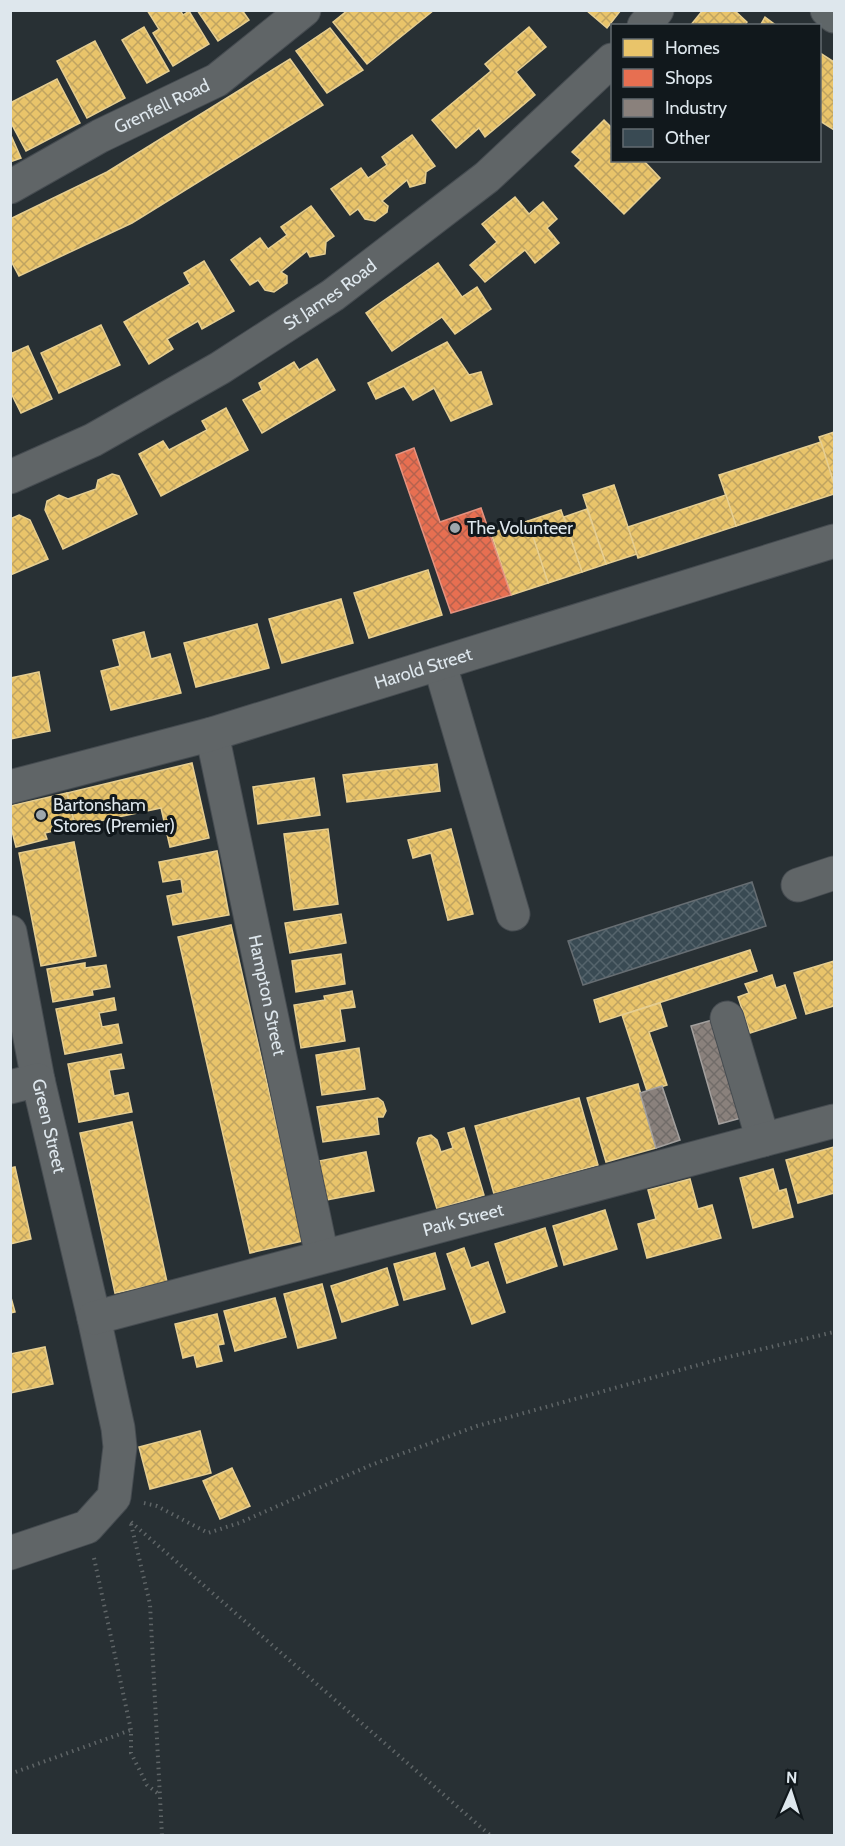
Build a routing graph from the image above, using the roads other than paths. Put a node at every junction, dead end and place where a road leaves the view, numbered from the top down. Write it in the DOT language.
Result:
graph roads {
  1 [pos="304,10"];
  2 [pos="657,10"];
  3 [pos="827,10"];
  4 [pos="834,16"];
  5 [pos="646,24"];
  6 [pos="611,61"];
  7 [pos="10,187"];
  8 [pos="10,477"];
  9 [pos="834,541"];
  10 [pos="440,665"];
  11 [pos="213,735"];
  12 [pos="10,787"];
  13 [pos="834,873"];
  14 [pos="798,885"];
  15 [pos="513,914"];
  16 [pos="10,932"];
  17 [pos="727,1018"];
  18 [pos="24,1083"];
  19 [pos="834,1121"];
  20 [pos="763,1140"];
  21 [pos="322,1256"];
  22 [pos="94,1318"];
  23 [pos="10,1553"];
  1 -- 7 [label="street, Grenfell Road"];
  2 -- 5 [label="street"];
  3 -- 4 [label="main road"];
  6 -- 8 [label="street, St James Road"];
  9 -- 10 [label="street, Harold Street"];
  10 -- 11 [label="street, Harold Street"];
  10 -- 15 [label="street"];
  11 -- 12 [label="street, Harold Street"];
  11 -- 21 [label="street, Hampton Street"];
  13 -- 14 [label="street"];
  16 -- 18 [label="street, Green Street"];
  17 -- 20 [label="street"];
  18 -- 22 [label="street, Green Street"];
  19 -- 20 [label="street, Park Street"];
  20 -- 21 [label="street, Park Street"];
  21 -- 22 [label="street, Park Street"];
  22 -- 23 [label="street, Green Street"];
}
